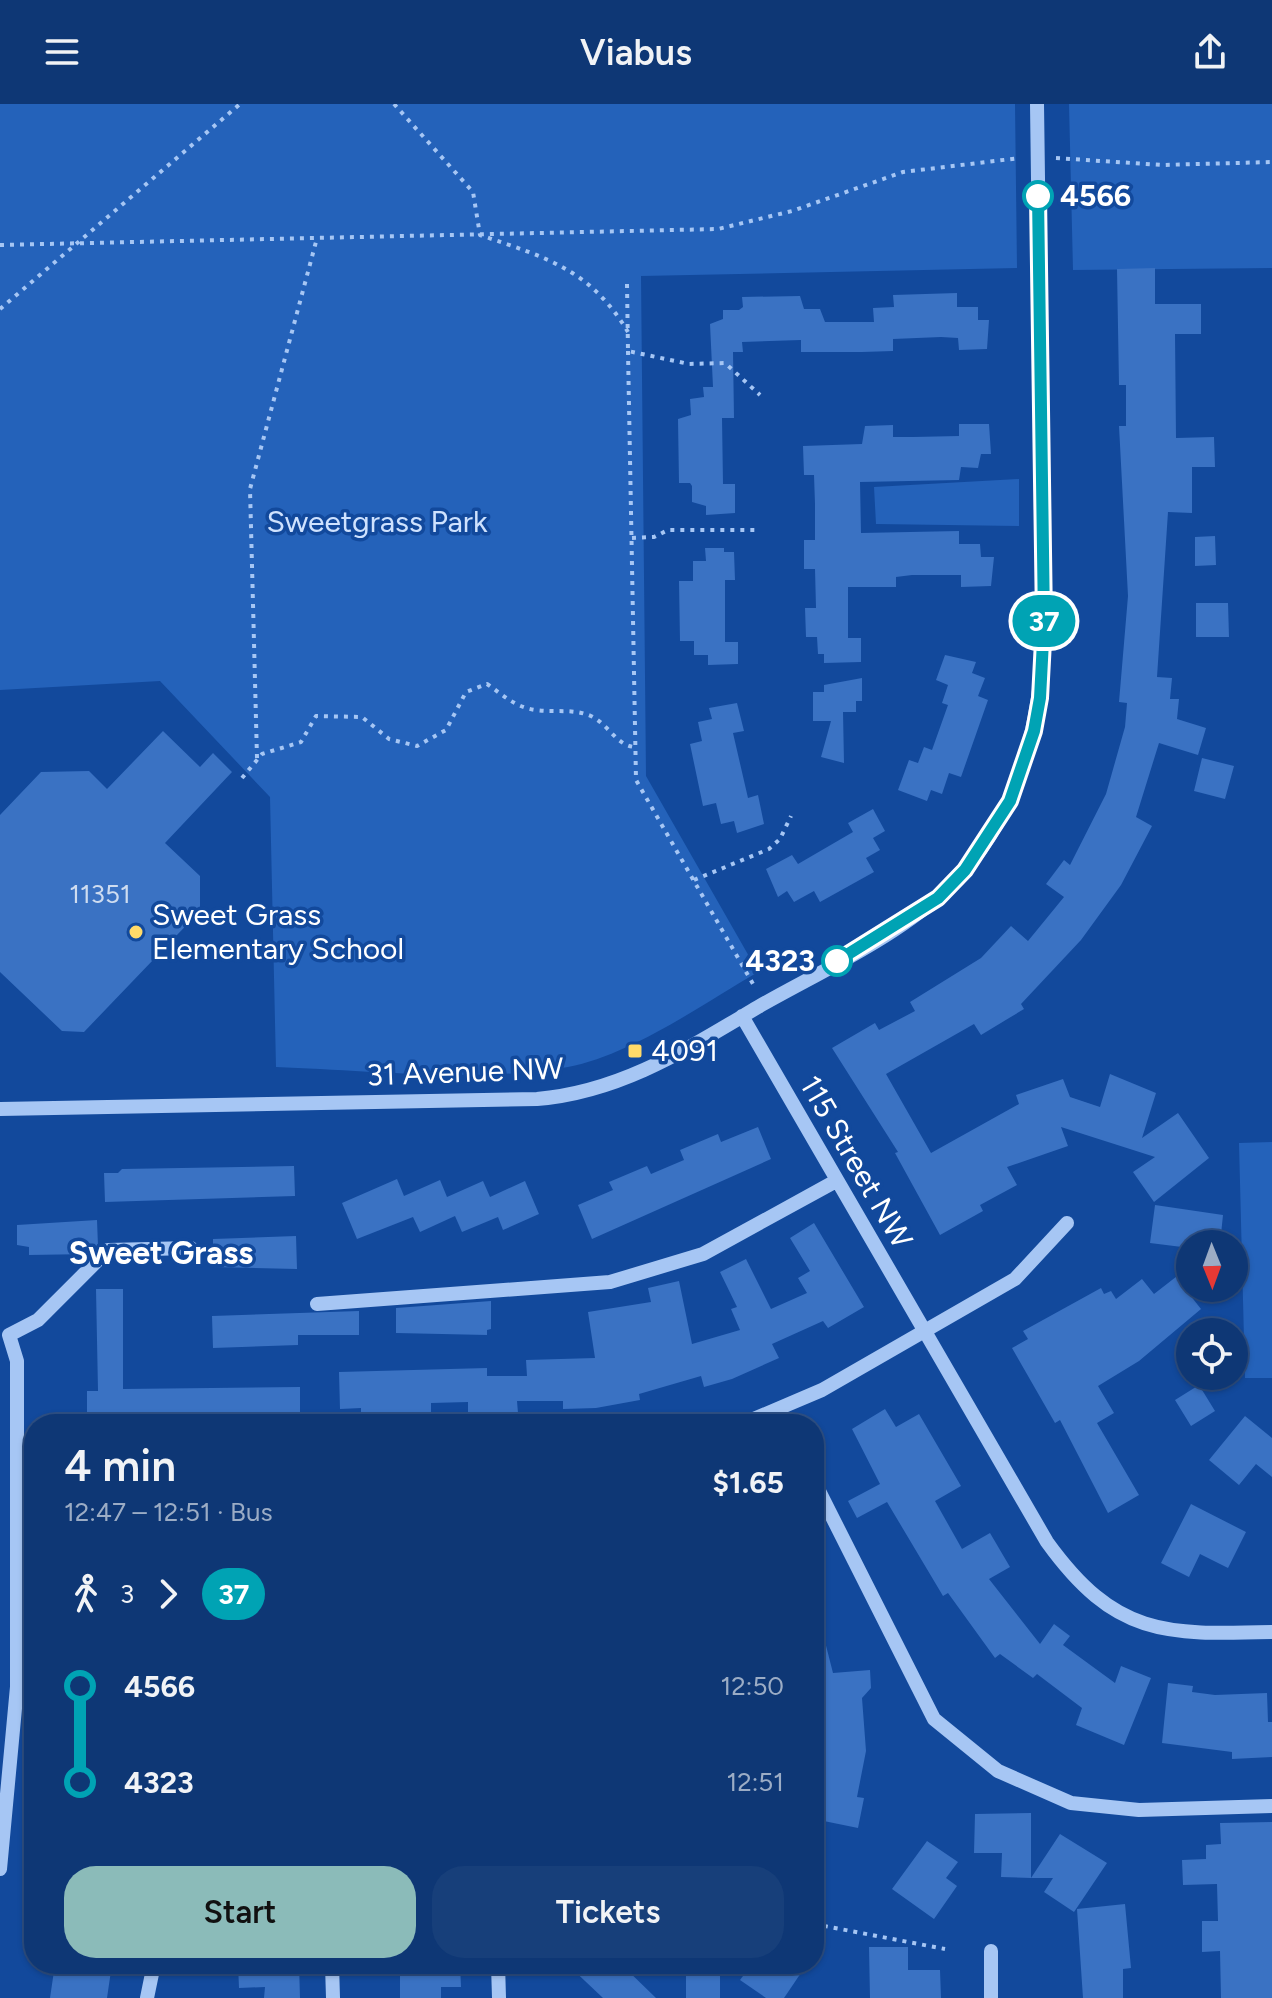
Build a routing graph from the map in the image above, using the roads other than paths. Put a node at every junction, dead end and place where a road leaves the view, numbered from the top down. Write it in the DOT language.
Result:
graph roads {
  1 [pos="1037,104"];
  2 [pos="742,1016"];
  3 [pos="0,1109"];
  4 [pos="836,1181"];
  5 [pos="1067,1223"];
  6 [pos="191,1248"];
  7 [pos="317,1304"];
  8 [pos="5,1331"];
  9 [pos="926,1333"];
  10 [pos="787,1414"];
  11 [pos="18,1471"];
  12 [pos="24,1471"];
  13 [pos="824,1501"];
  14 [pos="1272,1632"];
  15 [pos="1272,1806"];
  16 [pos="0,1869"];
  17 [pos="991,1951"];
  18 [pos="152,1974"];
  19 [pos="332,1974"];
  20 [pos="498,1974"];
  21 [pos="147,1998"];
  22 [pos="333,1998"];
  23 [pos="499,1998"];
  24 [pos="991,1998"];
  1 -- 2 [label="street, 31 Avenue NW"];
  2 -- 3 [label="street, 31 Avenue NW"];
  2 -- 4 [label="street, 115 Street NW"];
  4 -- 7 [label="street"];
  4 -- 9 [label="street, 115 Street NW"];
  5 -- 9 [label="street"];
  6 -- 8 [label="street"];
  8 -- 11 [label="street"];
  9 -- 10 [label="street"];
  9 -- 14 [label="street, 115 Street NW"];
  11 -- 12 [label="street"];
  11 -- 16 [label="street"];
  13 -- 15 [label="street"];
  17 -- 24 [label="street"];
  18 -- 21 [label="street"];
  19 -- 22 [label="street"];
  20 -- 23 [label="street"];
}
